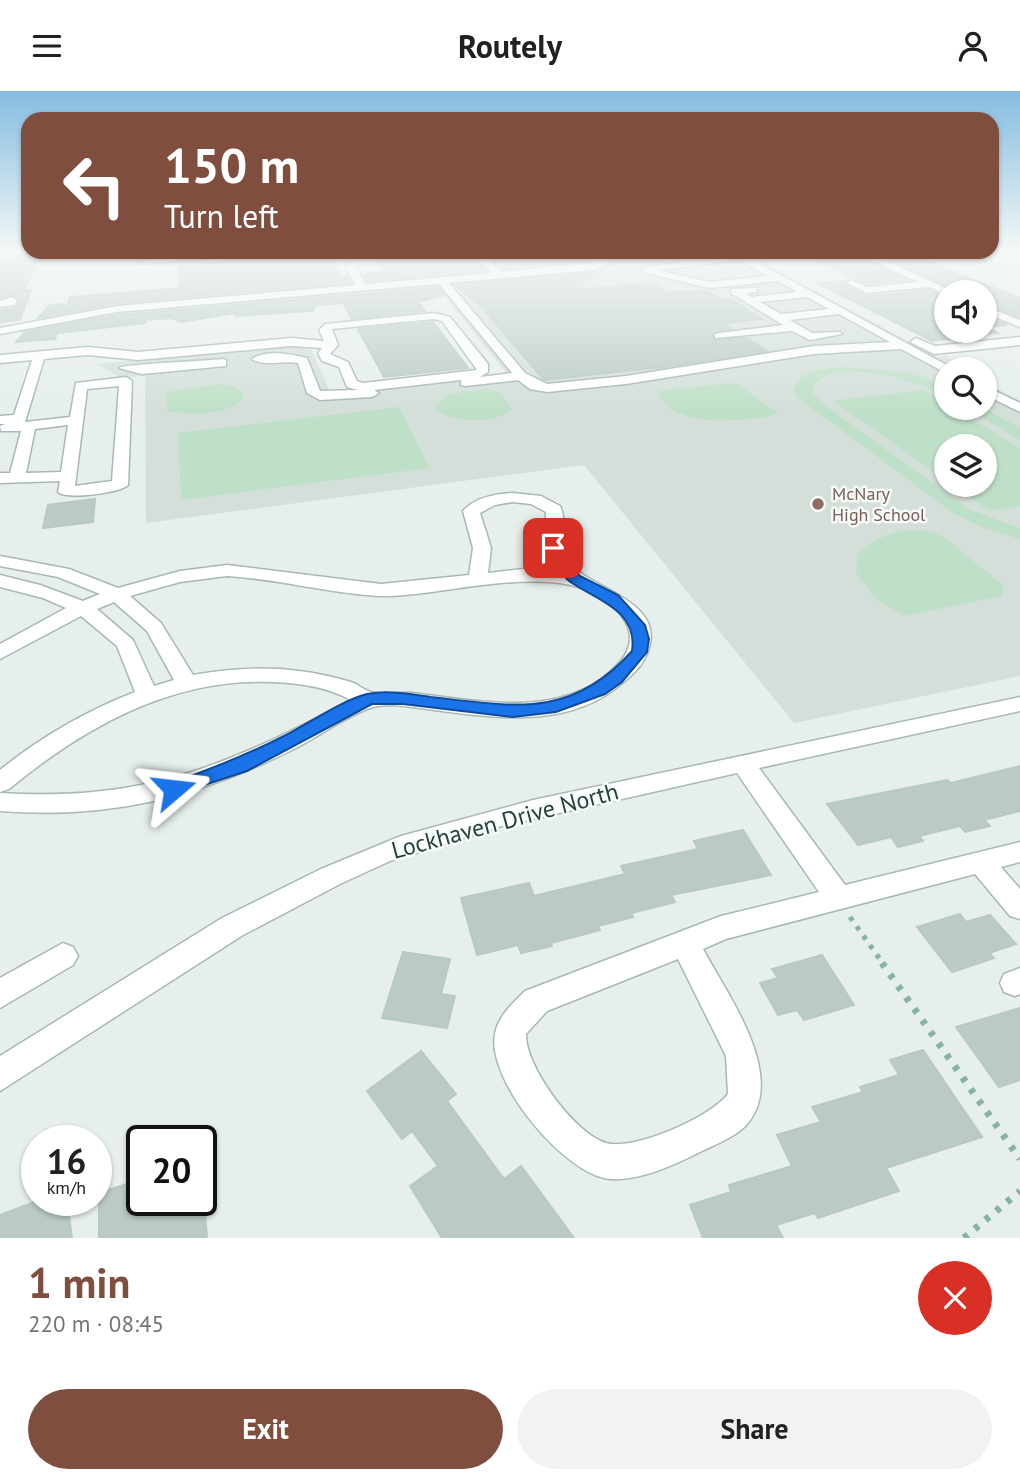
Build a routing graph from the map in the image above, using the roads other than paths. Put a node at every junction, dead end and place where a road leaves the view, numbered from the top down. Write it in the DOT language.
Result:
graph roads {
  1 [pos="184,304"];
  2 [pos="461,304"];
  3 [pos="755,304"];
  4 [pos="808,304"];
  5 [pos="827,304"];
  6 [pos="763,308"];
  7 [pos="840,311"];
  8 [pos="997,314"];
  9 [pos="777,317"];
  10 [pos="857,320"];
  11 [pos="1020,324"];
  12 [pos="875,325"];
  13 [pos="793,327"];
  14 [pos="756,330"];
  15 [pos="0,331"];
  16 [pos="719,335"];
  17 [pos="1020,341"];
  18 [pos="332,345"];
  19 [pos="903,345"];
  20 [pos="792,353"];
  21 [pos="107,355"];
  22 [pos="39,356"];
  23 [pos="0,359"];
  24 [pos="934,362"];
  25 [pos="521,376"];
  26 [pos="997,396"];
  27 [pos="1020,408"];
  28 [pos="76,420"];
  29 [pos="0,421"];
  30 [pos="22,423"];
  31 [pos="0,429"];
  32 [pos="68,476"];
  33 [pos="0,478"];
  34 [pos="17,478"];
  35 [pos="0,561"];
  36 [pos="478,577"];
  37 [pos="575,579"];
  38 [pos="0,580"];
  39 [pos="119,596"];
  40 [pos="83,610"];
  41 [pos="0,653"];
  42 [pos="186,682"];
  43 [pos="147,694"];
  44 [pos="369,699"];
  45 [pos="1020,704"];
  46 [pos="743,763"];
  47 [pos="0,783"];
  48 [pos="0,802"];
  49 [pos="1020,852"];
  50 [pos="980,862"];
  51 [pos="839,898"];
  52 [pos="1020,908"];
  53 [pos="685,943"];
  54 [pos="63,956"];
  55 [pos="0,993"];
  56 [pos="0,1075"];
  1 -- 15 [label="street"];
  2 -- 25 [label="street"];
  3 -- 6 [label="street"];
  4 -- 6 [label="street"];
  5 -- 7 [label="street"];
  6 -- 9 [label="street"];
  7 -- 9 [label="street"];
  7 -- 10 [label="street"];
  8 -- 11 [label="street"];
  9 -- 13 [label="street"];
  10 -- 12 [label="street"];
  10 -- 13 [label="street"];
  12 -- 13 [label="street"];
  12 -- 17 [label="street"];
  12 -- 19 [label="street"];
  13 -- 14 [label="street"];
  14 -- 16 [label="street"];
  14 -- 20 [label="street"];
  18 -- 18 [label="street"];
  18 -- 21 [label="street"];
  19 -- 20 [label="street"];
  19 -- 24 [label="street"];
  20 -- 25 [label="street"];
  21 -- 22 [label="street"];
  21 -- 25 [label="street"];
  22 -- 23 [label="street"];
  22 -- 30 [label="street"];
  26 -- 27 [label="street"];
  28 -- 30 [label="street"];
  28 -- 32 [label="street"];
  28 -- 32 [label="street"];
  29 -- 30 [label="street"];
  30 -- 31 [label="street"];
  30 -- 34 [label="street"];
  32 -- 34 [label="street"];
  33 -- 34 [label="street"];
  35 -- 39 [label="street"];
  36 -- 37 [label="street"];
  36 -- 37 [label="street"];
  36 -- 39 [label="street"];
  37 -- 44 [label="street"];
  38 -- 40 [label="street"];
  39 -- 40 [label="street"];
  39 -- 42 [label="street"];
  40 -- 41 [label="street"];
  40 -- 43 [label="street"];
  42 -- 43 [label="street"];
  42 -- 44 [label="street"];
  43 -- 47 [label="street"];
  44 -- 48 [label="street"];
  45 -- 46 [label="street, Lockhaven Drive North"];
  46 -- 51 [label="street"];
  46 -- 56 [label="street, Lockhaven Drive North"];
  49 -- 50 [label="street"];
  50 -- 51 [label="street"];
  50 -- 52 [label="street"];
  51 -- 53 [label="street"];
  53 -- 53 [label="street"];
  54 -- 55 [label="street"];
}
